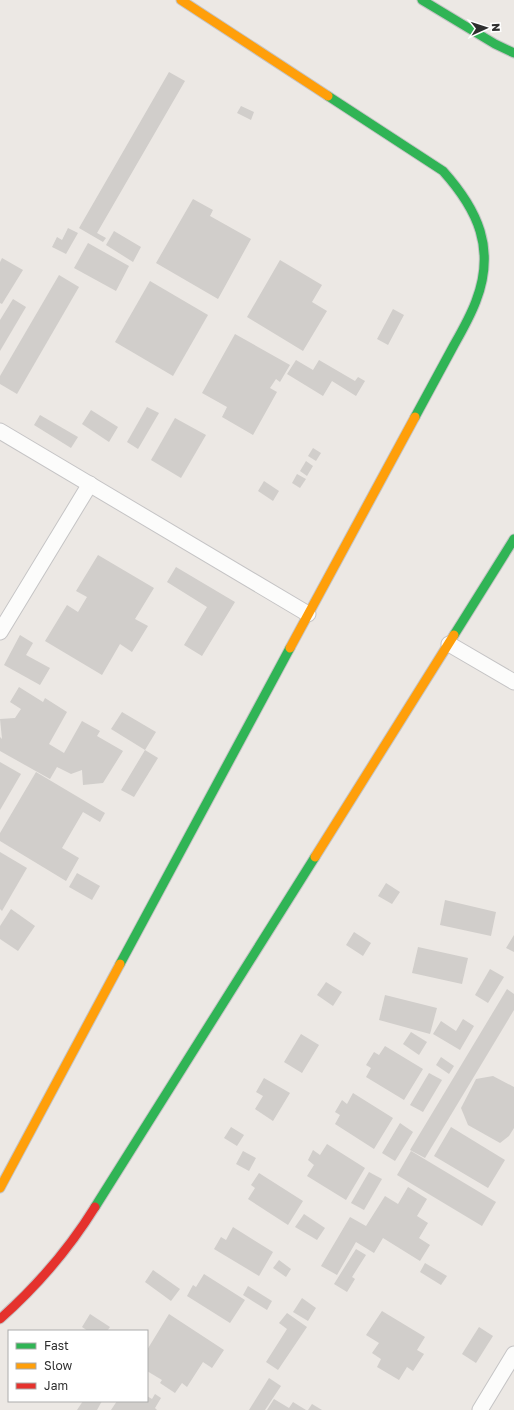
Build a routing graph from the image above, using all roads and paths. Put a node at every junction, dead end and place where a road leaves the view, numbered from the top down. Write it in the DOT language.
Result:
graph roads {
  1 [pos="182,0"];
  2 [pos="422,0"];
  3 [pos="514,54"];
  4 [pos="0,431"];
  5 [pos="90,484"];
  6 [pos="514,539"];
  7 [pos="308,614"];
  8 [pos="0,632"];
  9 [pos="449,644"];
  10 [pos="514,682"];
  11 [pos="0,1188"];
  12 [pos="0,1319"];
  13 [pos="514,1354"];
  14 [pos="480,1410"];
  1 -- 7 [label="main road"];
  2 -- 3 [label="main road"];
  4 -- 5 [label="street"];
  5 -- 7 [label="street"];
  5 -- 8 [label="street"];
  6 -- 9 [label="main road"];
  7 -- 11 [label="main road"];
  9 -- 10 [label="street"];
  9 -- 12 [label="main road"];
  13 -- 14 [label="street"];
}
